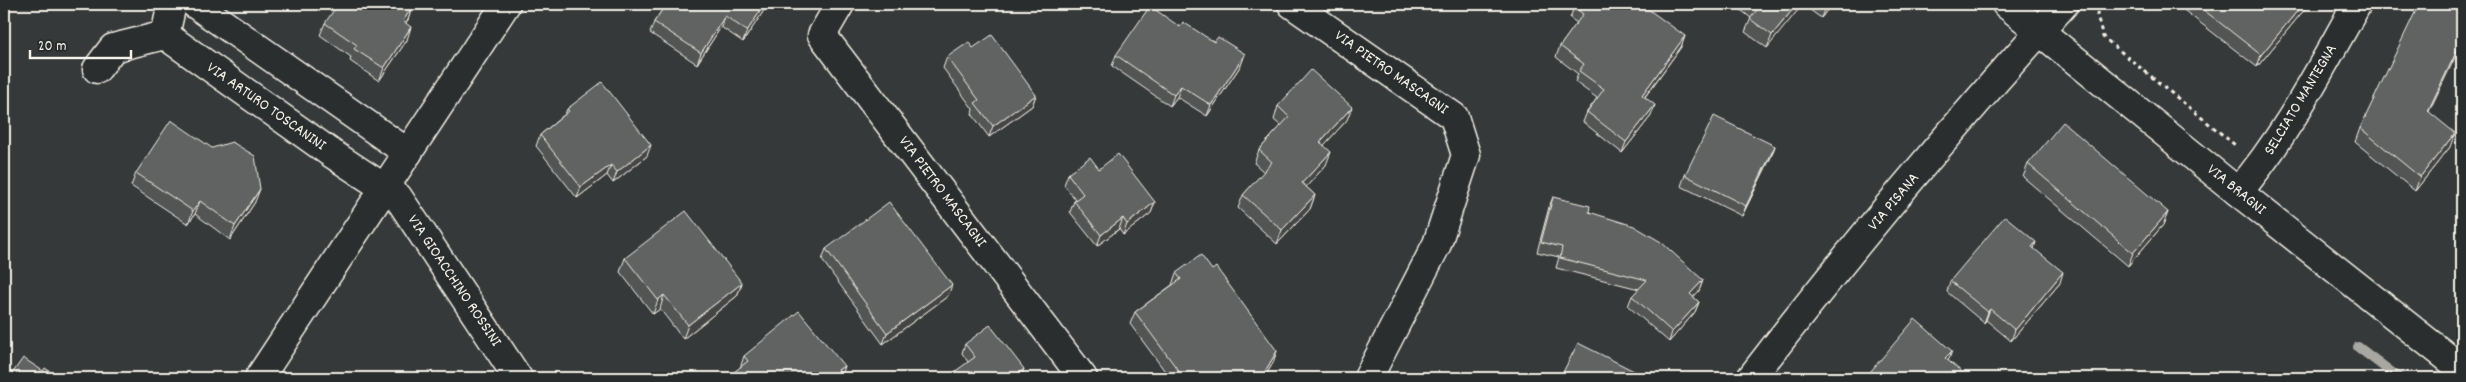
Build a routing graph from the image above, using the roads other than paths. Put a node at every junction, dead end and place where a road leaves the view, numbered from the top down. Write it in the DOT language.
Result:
graph roads {
  1 [pos="172,4"];
  2 [pos="506,4"];
  3 [pos="840,4"];
  4 [pos="1292,4"];
  5 [pos="2006,4"];
  6 [pos="2064,4"];
  7 [pos="2357,4"];
  8 [pos="209,7"];
  9 [pos="2041,30"];
  10 [pos="165,35"];
  11 [pos="97,69"];
  12 [pos="408,153"];
  13 [pos="384,188"];
  14 [pos="2238,192"];
  15 [pos="2462,369"];
  16 [pos="259,378"];
  17 [pos="518,378"];
  18 [pos="1083,378"];
  19 [pos="1368,378"];
  20 [pos="1751,378"];
  1 -- 10 [label="street"];
  2 -- 12 [label="street"];
  3 -- 18 [label="street, VIA PIETRO MASCAGNI"];
  4 -- 19 [label="street, VIA PIETRO MASCAGNI"];
  5 -- 9 [label="street, VIA BRAGNI"];
  6 -- 9 [label="street"];
  7 -- 14 [label="street, SELCIATO MANTEGNA"];
  8 -- 12 [label="street"];
  9 -- 14 [label="street, VIA BRAGNI"];
  9 -- 20 [label="street, VIA PISANA"];
  10 -- 11 [label="street"];
  10 -- 13 [label="street, VIA ARTURO TOSCANINI"];
  12 -- 13 [label="street"];
  13 -- 16 [label="street"];
  13 -- 17 [label="street, VIA GIOACCHINO ROSSINI"];
  14 -- 15 [label="street, VIA BRAGNI"];
}
